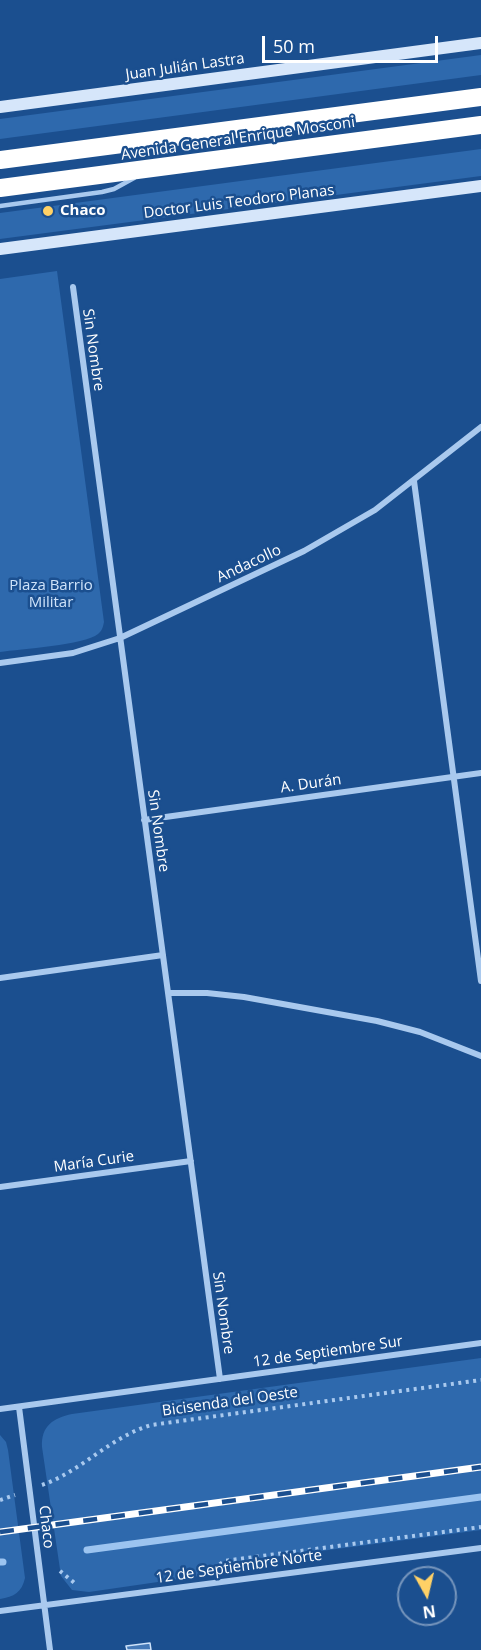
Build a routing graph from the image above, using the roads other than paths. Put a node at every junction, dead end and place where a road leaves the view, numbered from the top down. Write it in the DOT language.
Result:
graph roads {
  1 [pos="481,43"];
  2 [pos="481,97"];
  3 [pos="0,107"];
  4 [pos="481,125"];
  5 [pos="0,160"];
  6 [pos="150,168"];
  7 [pos="481,186"];
  8 [pos="0,188"];
  9 [pos="0,206"];
  10 [pos="0,249"];
  11 [pos="73,287"];
  12 [pos="481,427"];
  13 [pos="414,481"];
  14 [pos="120,638"];
  15 [pos="0,663"];
  16 [pos="481,773"];
  17 [pos="453,777"];
  18 [pos="144,820"];
  19 [pos="163,955"];
  20 [pos="0,978"];
  21 [pos="481,981"];
  22 [pos="168,993"];
  23 [pos="481,1056"];
  24 [pos="190,1161"];
  25 [pos="0,1187"];
  26 [pos="481,1343"];
  27 [pos="220,1379"];
  28 [pos="19,1407"];
  29 [pos="0,1409"];
  30 [pos="481,1548"];
  31 [pos="44,1605"];
  32 [pos="0,1611"];
  33 [pos="50,1650"];
  1 -- 3 [label="street, Juan Julián Lastra"];
  2 -- 5 [label="highway, Avenida General Enrique Mosconi"];
  4 -- 6 [label="highway, Avenida General Enrique Mosconi"];
  6 -- 8 [label="highway, Avenida General Enrique Mosconi"];
  6 -- 9 [label="lane"];
  7 -- 10 [label="street, Doctor Luis Teodoro Planas"];
  11 -- 14 [label="street, Sin Nombre"];
  12 -- 13 [label="street, Andacollo"];
  13 -- 14 [label="street, Andacollo"];
  13 -- 17 [label="street"];
  14 -- 15 [label="street, Andacollo"];
  14 -- 18 [label="street, Sin Nombre"];
  16 -- 17 [label="street, A. Durán"];
  17 -- 18 [label="street, A. Durán"];
  17 -- 21 [label="street"];
  18 -- 19 [label="street, Sin Nombre"];
  19 -- 20 [label="street"];
  19 -- 22 [label="street, Sin Nombre"];
  22 -- 23 [label="street"];
  22 -- 24 [label="street, Sin Nombre"];
  24 -- 25 [label="street, María Curie"];
  24 -- 27 [label="street, Sin Nombre"];
  26 -- 27 [label="street, 12 de Septiembre Sur"];
  27 -- 28 [label="street, 12 de Septiembre Sur"];
  28 -- 29 [label="street, 12 de Septiembre Sur"];
  28 -- 31 [label="street, Chaco"];
  30 -- 31 [label="street, 12 de Septiembre Norte"];
  31 -- 32 [label="street, 12 de Septiembre Norte"];
  31 -- 33 [label="street, Chaco"];
}
